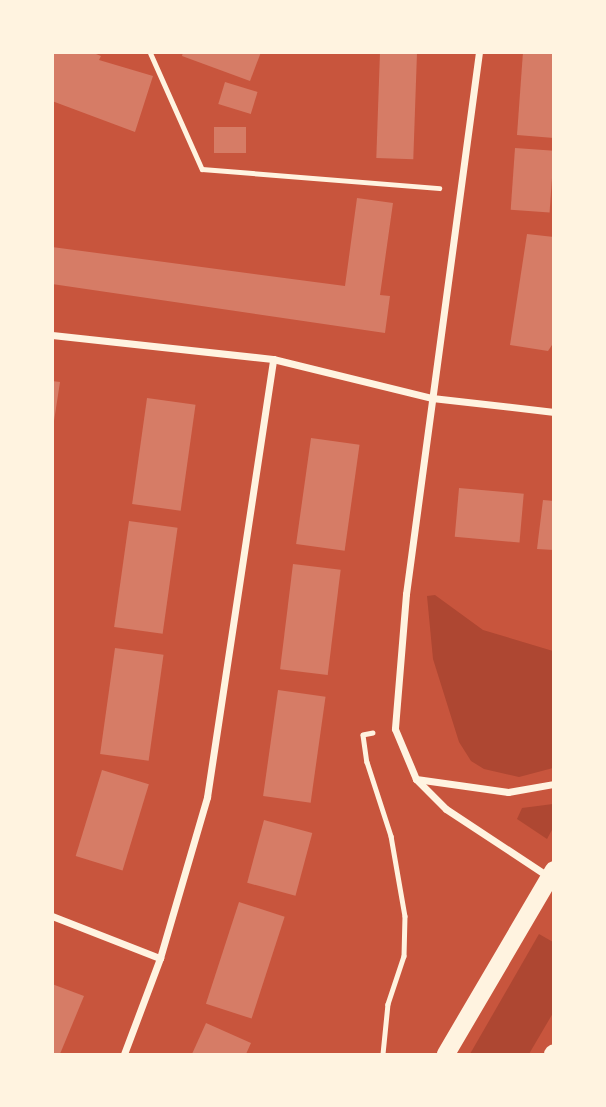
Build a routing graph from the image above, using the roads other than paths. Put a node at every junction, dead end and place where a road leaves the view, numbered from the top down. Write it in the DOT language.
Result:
graph roads {
  1 [pos="479,52"];
  2 [pos="52,335"];
  3 [pos="273,359"];
  4 [pos="432,398"];
  5 [pos="554,412"];
  6 [pos="416,779"];
  7 [pos="554,784"];
  8 [pos="552,877"];
  9 [pos="52,916"];
  10 [pos="160,958"];
  11 [pos="124,1055"];
  12 [pos="446,1055"];
  1 -- 4 [label="street"];
  2 -- 3 [label="street"];
  3 -- 4 [label="street"];
  3 -- 10 [label="street"];
  4 -- 5 [label="street"];
  4 -- 6 [label="street"];
  6 -- 7 [label="street"];
  6 -- 8 [label="street"];
  8 -- 12 [label="main road"];
  9 -- 10 [label="street"];
  10 -- 11 [label="street"];
}
